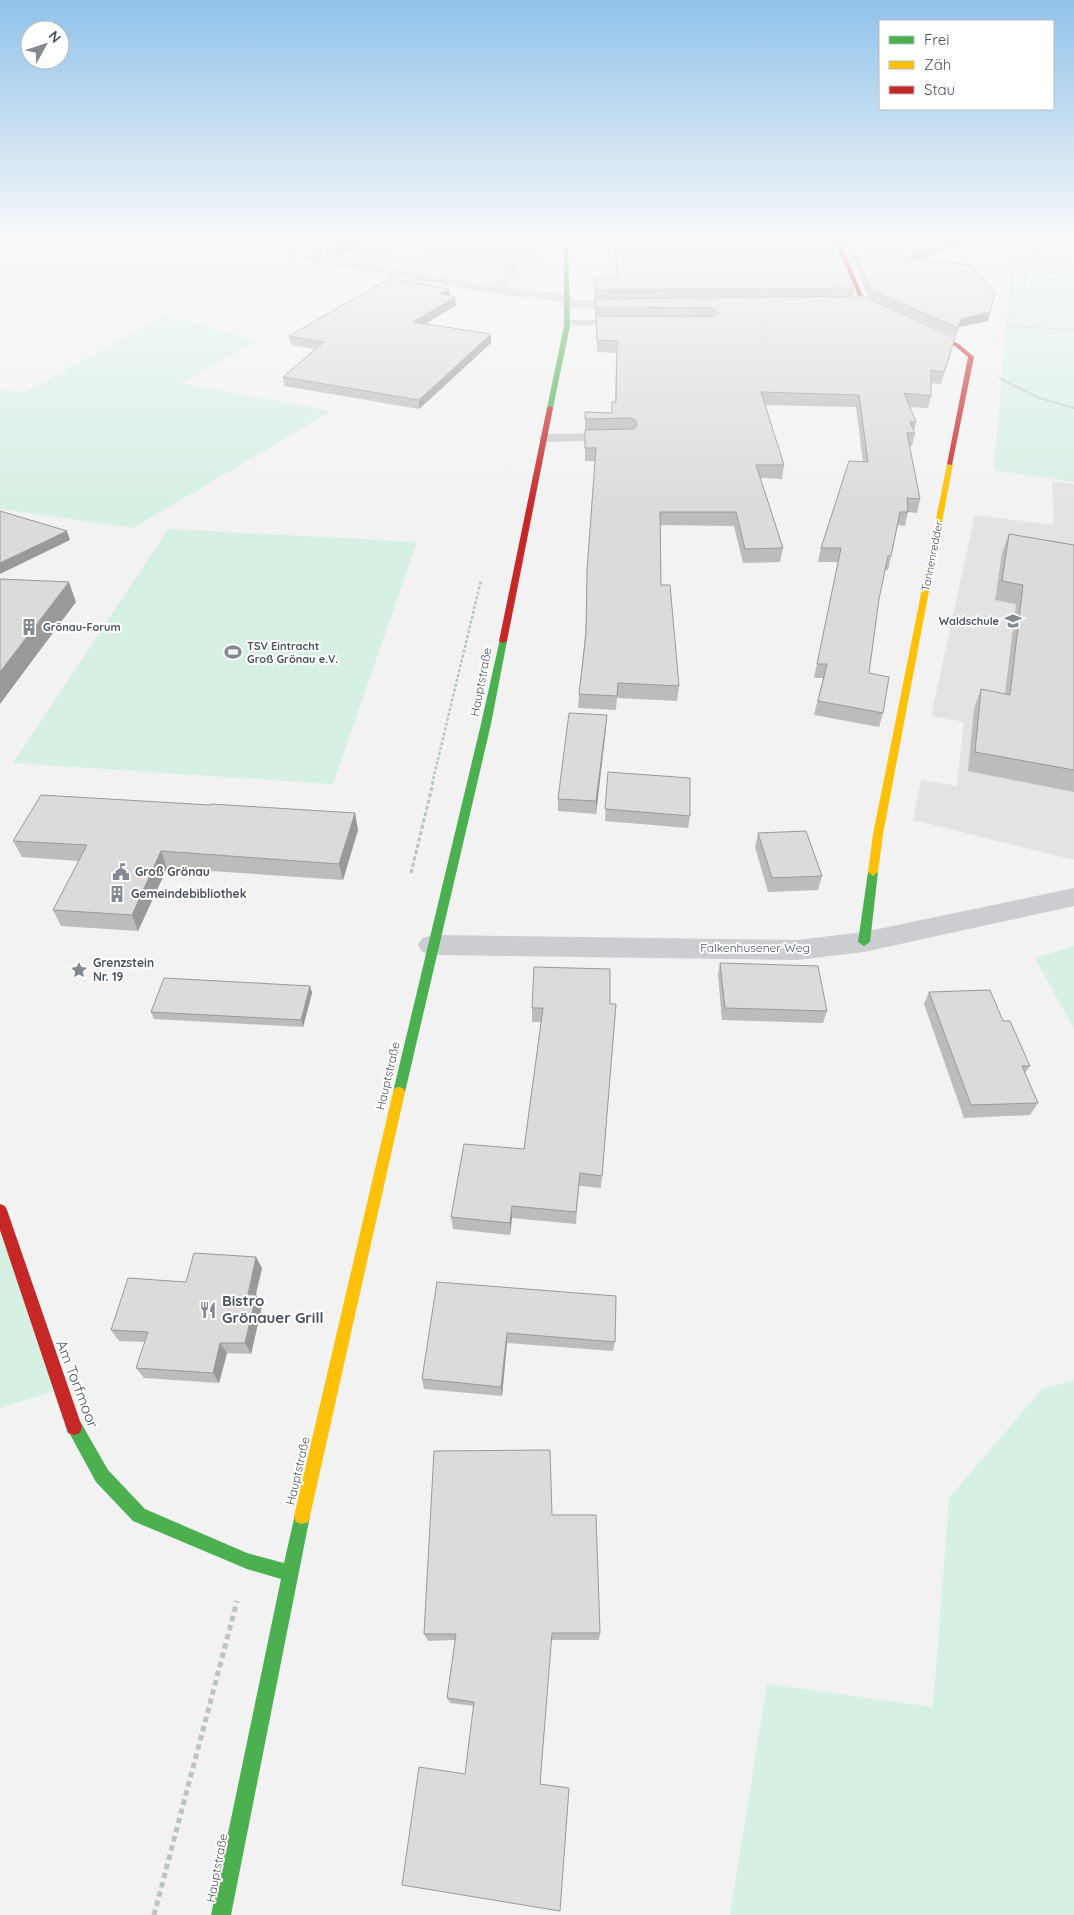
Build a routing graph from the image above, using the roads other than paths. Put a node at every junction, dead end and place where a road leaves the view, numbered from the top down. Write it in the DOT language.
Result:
graph roads {
  1 [pos="565,330"];
  2 [pos="923,330"];
  3 [pos="629,437"];
  4 [pos="544,438"];
  5 [pos="1074,897"];
  6 [pos="864,942"];
  7 [pos="432,945"];
  8 [pos="0,1210"];
  9 [pos="289,1573"];
  10 [pos="221,1915"];
  1 -- 4 [label="main road, Hauptstraße"];
  2 -- 6 [label="main road, Tannenredder"];
  3 -- 4 [label="lane"];
  4 -- 7 [label="main road, Hauptstraße"];
  5 -- 6 [label="street, Falkenhusener Weg"];
  6 -- 7 [label="street, Falkenhusener Weg"];
  7 -- 9 [label="main road, Hauptstraße"];
  8 -- 9 [label="main road, Am Torfmoor"];
  9 -- 10 [label="main road, Hauptstraße"];
}
